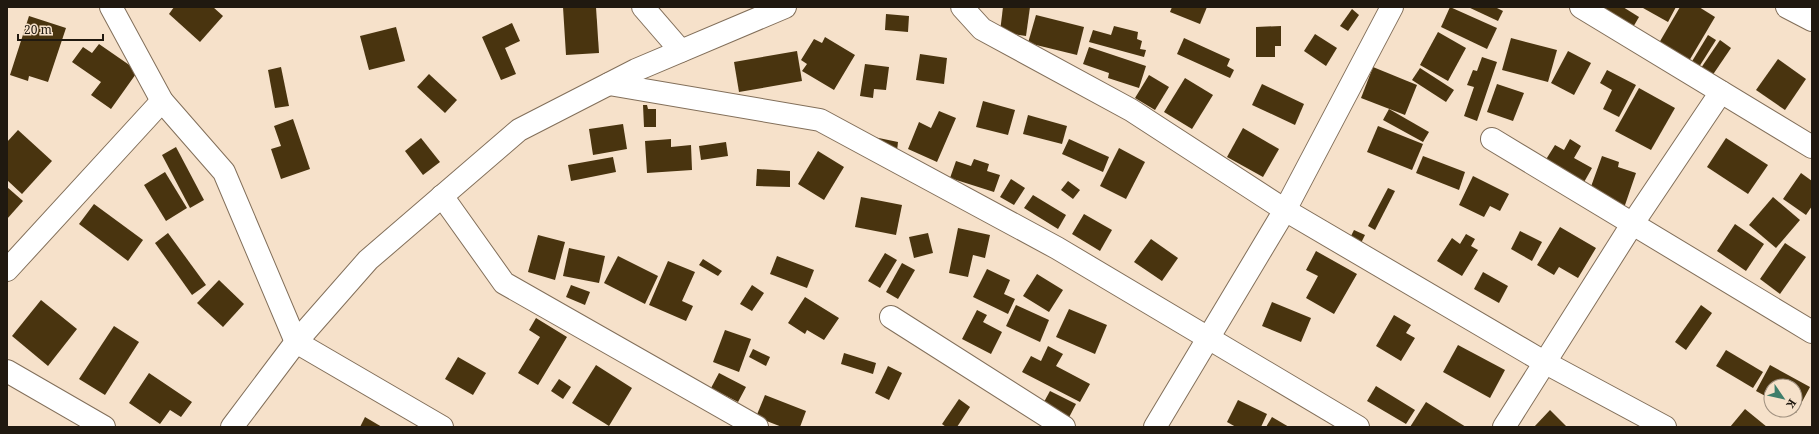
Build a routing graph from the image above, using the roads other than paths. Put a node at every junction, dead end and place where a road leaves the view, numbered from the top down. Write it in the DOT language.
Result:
graph roads {
  1 [pos="111,7"];
  2 [pos="643,7"];
  3 [pos="785,7"];
  4 [pos="962,7"];
  5 [pos="1392,7"];
  6 [pos="1580,7"];
  7 [pos="1787,7"];
  8 [pos="1812,20"];
  9 [pos="681,51"];
  10 [pos="609,84"];
  11 [pos="1721,92"];
  12 [pos="162,101"];
  13 [pos="1492,139"];
  14 [pos="1812,147"];
  15 [pos="442,196"];
  16 [pos="1285,210"];
  17 [pos="1633,223"];
  18 [pos="7,270"];
  19 [pos="891,317"];
  20 [pos="1812,332"];
  21 [pos="1209,337"];
  22 [pos="296,342"];
  23 [pos="1544,362"];
  24 [pos="7,371"];
  25 [pos="104,427"];
  26 [pos="232,427"];
  27 [pos="442,427"];
  28 [pos="757,427"];
  29 [pos="1064,427"];
  30 [pos="1155,427"];
  31 [pos="1358,427"];
  32 [pos="1504,427"];
  33 [pos="1665,427"];
  1 -- 12 [label="street"];
  2 -- 9 [label="street"];
  3 -- 9 [label="street"];
  4 -- 16 [label="street"];
  5 -- 16 [label="street"];
  6 -- 11 [label="street"];
  7 -- 8 [label="street"];
  9 -- 10 [label="street"];
  10 -- 15 [label="street"];
  10 -- 21 [label="street"];
  11 -- 14 [label="street"];
  11 -- 17 [label="street"];
  12 -- 18 [label="street"];
  12 -- 22 [label="street"];
  13 -- 17 [label="street"];
  15 -- 22 [label="street"];
  15 -- 28 [label="street"];
  16 -- 21 [label="street"];
  16 -- 23 [label="street"];
  17 -- 20 [label="street"];
  17 -- 23 [label="street"];
  19 -- 29 [label="street"];
  21 -- 30 [label="street"];
  21 -- 31 [label="street"];
  22 -- 26 [label="street"];
  22 -- 27 [label="street"];
  23 -- 32 [label="street"];
  23 -- 33 [label="street"];
  24 -- 25 [label="street"];
}
